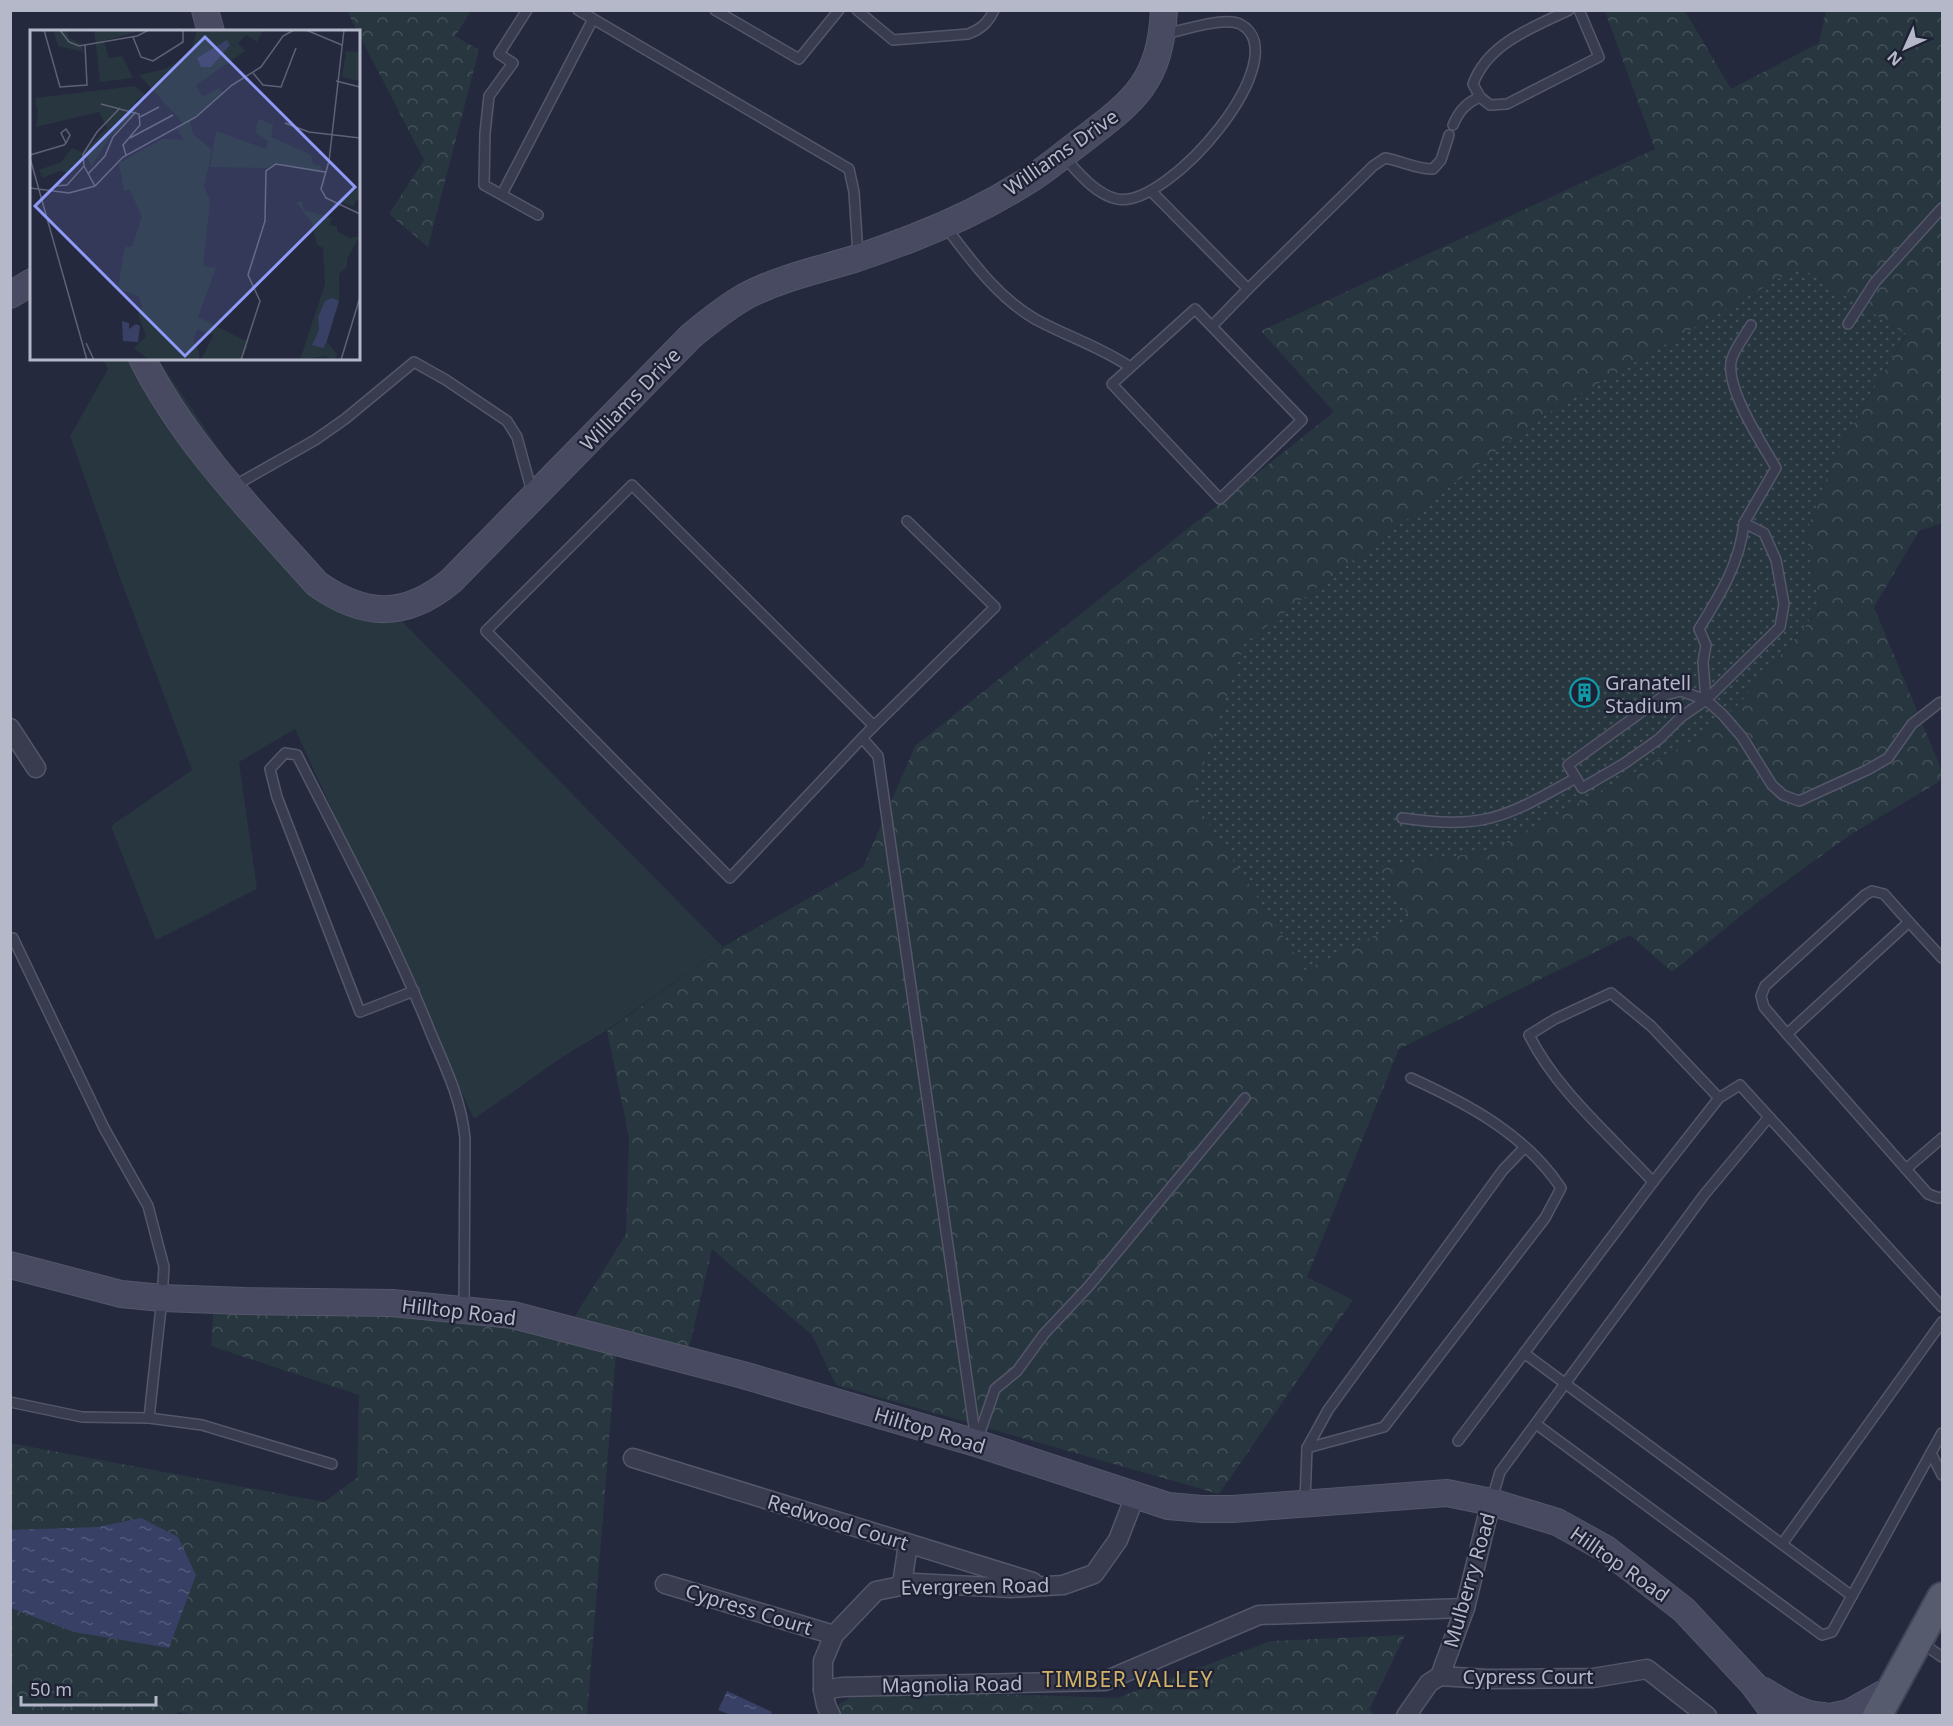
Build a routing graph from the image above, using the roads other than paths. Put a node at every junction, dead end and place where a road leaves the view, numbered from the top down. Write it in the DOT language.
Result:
graph roads {
  1 [pos="205,10"];
  2 [pos="527,10"];
  3 [pos="578,10"];
  4 [pos="715,10"];
  5 [pos="839,10"];
  6 [pos="857,10"];
  7 [pos="994,10"];
  8 [pos="1569,10"];
  9 [pos="1579,10"];
  10 [pos="593,19"];
  11 [pos="1163,22"];
  12 [pos="210,30"];
  13 [pos="1480,97"];
  14 [pos="1453,125"];
  15 [pos="1449,135"];
  16 [pos="1063,155"];
  17 [pos="1151,191"];
  18 [pos="502,194"];
  19 [pos="1942,208"];
  20 [pos="538,215"];
  21 [pos="944,224"];
  22 [pos="858,258"];
  23 [pos="30,283"];
  24 [pos="1248,289"];
  25 [pos="10,295"];
  26 [pos="1848,324"];
  27 [pos="1751,325"];
  28 [pos="1212,326"];
  29 [pos="143,360"];
  30 [pos="1130,367"];
  31 [pos="232,488"];
  32 [pos="534,497"];
  33 [pos="907,521"];
  34 [pos="1744,523"];
  35 [pos="1706,700"];
  36 [pos="1942,702"];
  37 [pos="874,726"];
  38 [pos="10,728"];
  39 [pos="862,738"];
  40 [pos="36,768"];
  41 [pos="1576,778"];
  42 [pos="1402,818"];
  43 [pos="1909,922"];
  44 [pos="13,938"];
  45 [pos="1942,958"];
  46 [pos="414,991"];
  47 [pos="1787,1034"];
  48 [pos="1411,1078"];
  49 [pos="1245,1098"];
  50 [pos="1719,1098"];
  51 [pos="1769,1117"];
  52 [pos="1942,1138"];
  53 [pos="1525,1147"];
  54 [pos="1906,1169"];
  55 [pos="1653,1182"];
  56 [pos="1942,1197"];
  57 [pos="10,1265"];
  58 [pos="162,1298"];
  59 [pos="1942,1307"];
  60 [pos="464,1311"];
  61 [pos="1942,1322"];
  62 [pos="1524,1353"];
  63 [pos="1567,1384"];
  64 [pos="10,1402"];
  65 [pos="149,1418"];
  66 [pos="1536,1424"];
  67 [pos="1941,1437"];
  68 [pos="1458,1441"];
  69 [pos="976,1443"];
  70 [pos="1307,1448"];
  71 [pos="1932,1453"];
  72 [pos="633,1458"];
  73 [pos="332,1464"];
  74 [pos="1942,1475"];
  75 [pos="1134,1496"];
  76 [pos="1491,1502"];
  77 [pos="1305,1504"];
  78 [pos="908,1544"];
  79 [pos="1782,1544"];
  80 [pos="665,1584"];
  81 [pos="902,1584"];
  82 [pos="1043,1585"];
  83 [pos="1852,1596"];
  84 [pos="1940,1607"];
  85 [pos="1465,1608"];
  86 [pos="834,1635"];
  87 [pos="1918,1641"];
  88 [pos="1942,1657"];
  89 [pos="1440,1676"];
  90 [pos="1753,1684"];
  91 [pos="823,1689"];
  92 [pos="1890,1690"];
  93 [pos="831,1716"];
  94 [pos="1406,1716"];
  95 [pos="1707,1716"];
  96 [pos="1777,1716"];
  97 [pos="1824,1716"];
  98 [pos="1834,1716"];
  99 [pos="1877,1716"];
  1 -- 12 [label="street"];
  2 -- 18 [label="lane"];
  3 -- 10 [label="lane"];
  4 -- 5 [label="lane"];
  6 -- 7 [label="lane"];
  8 -- 13 [label="lane"];
  9 -- 13 [label="lane"];
  10 -- 18 [label="lane"];
  10 -- 22 [label="lane"];
  11 -- 16 [label="street, Williams Drive"];
  11 -- 17 [label="lane"];
  13 -- 14 [label="lane"];
  15 -- 24 [label="lane"];
  16 -- 17 [label="lane"];
  16 -- 21 [label="street, Williams Drive"];
  17 -- 24 [label="lane"];
  18 -- 20 [label="lane"];
  19 -- 26 [label="lane"];
  21 -- 22 [label="street, Williams Drive"];
  21 -- 30 [label="lane"];
  22 -- 32 [label="street, Williams Drive"];
  23 -- 25 [label="street"];
  24 -- 28 [label="lane"];
  27 -- 34 [label="lane"];
  28 -- 30 [label="lane"];
  28 -- 30 [label="lane"];
  29 -- 31 [label="street, Williams Drive"];
  31 -- 32 [label="street, Williams Drive"];
  31 -- 32 [label="lane"];
  33 -- 37 [label="lane"];
  34 -- 35 [label="lane"];
  34 -- 35 [label="lane"];
  35 -- 36 [label="lane"];
  35 -- 41 [label="lane"];
  35 -- 41 [label="lane"];
  37 -- 39 [label="lane"];
  37 -- 39 [label="lane"];
  38 -- 40 [label="street"];
  39 -- 69 [label="lane"];
  41 -- 42 [label="lane"];
  43 -- 45 [label="lane"];
  43 -- 47 [label="lane"];
  43 -- 47 [label="lane"];
  44 -- 58 [label="lane"];
  46 -- 46 [label="lane"];
  46 -- 60 [label="lane"];
  47 -- 54 [label="lane"];
  48 -- 53 [label="lane"];
  49 -- 69 [label="lane"];
  50 -- 51 [label="lane"];
  50 -- 55 [label="lane"];
  50 -- 55 [label="lane"];
  51 -- 59 [label="lane"];
  51 -- 63 [label="lane"];
  52 -- 54 [label="lane"];
  53 -- 70 [label="lane"];
  53 -- 70 [label="lane"];
  54 -- 56 [label="lane"];
  55 -- 62 [label="lane"];
  57 -- 58 [label="street, Hilltop Road"];
  58 -- 60 [label="street, Hilltop Road"];
  58 -- 65 [label="lane"];
  60 -- 69 [label="street, Hilltop Road"];
  61 -- 79 [label="lane"];
  62 -- 63 [label="lane"];
  62 -- 68 [label="lane"];
  63 -- 66 [label="lane"];
  63 -- 79 [label="lane"];
  64 -- 65 [label="lane"];
  65 -- 73 [label="lane"];
  66 -- 76 [label="lane"];
  66 -- 83 [label="lane"];
  67 -- 71 [label="lane"];
  69 -- 75 [label="street, Hilltop Road"];
  70 -- 77 [label="lane"];
  71 -- 74 [label="lane"];
  71 -- 83 [label="lane"];
  72 -- 78 [label="street, Redwood Court"];
  75 -- 77 [label="street, Hilltop Road"];
  75 -- 82 [label="street, Evergreen Road"];
  76 -- 77 [label="street, Hilltop Road"];
  76 -- 85 [label="street, Mulberry Road"];
  76 -- 90 [label="street, Hilltop Road"];
  78 -- 81 [label="street"];
  78 -- 82 [label="street, Redwood Court"];
  79 -- 83 [label="lane"];
  80 -- 86 [label="street, Cypress Court"];
  81 -- 82 [label="street, Evergreen Road"];
  81 -- 86 [label="street, Evergreen Road"];
  84 -- 87 [label="main road"];
  85 -- 89 [label="street, Mulberry Road"];
  85 -- 91 [label="street, Magnolia Road"];
  86 -- 91 [label="street, Evergreen Road"];
  87 -- 88 [label="lane"];
  87 -- 92 [label="main road"];
  89 -- 94 [label="street, Mulberry Road"];
  89 -- 95 [label="street, Cypress Court"];
  90 -- 96 [label="street, Hilltop Road"];
  90 -- 97 [label="street"];
  91 -- 93 [label="street, Evergreen Road"];
  92 -- 98 [label="street"];
  92 -- 99 [label="main road"];
}
